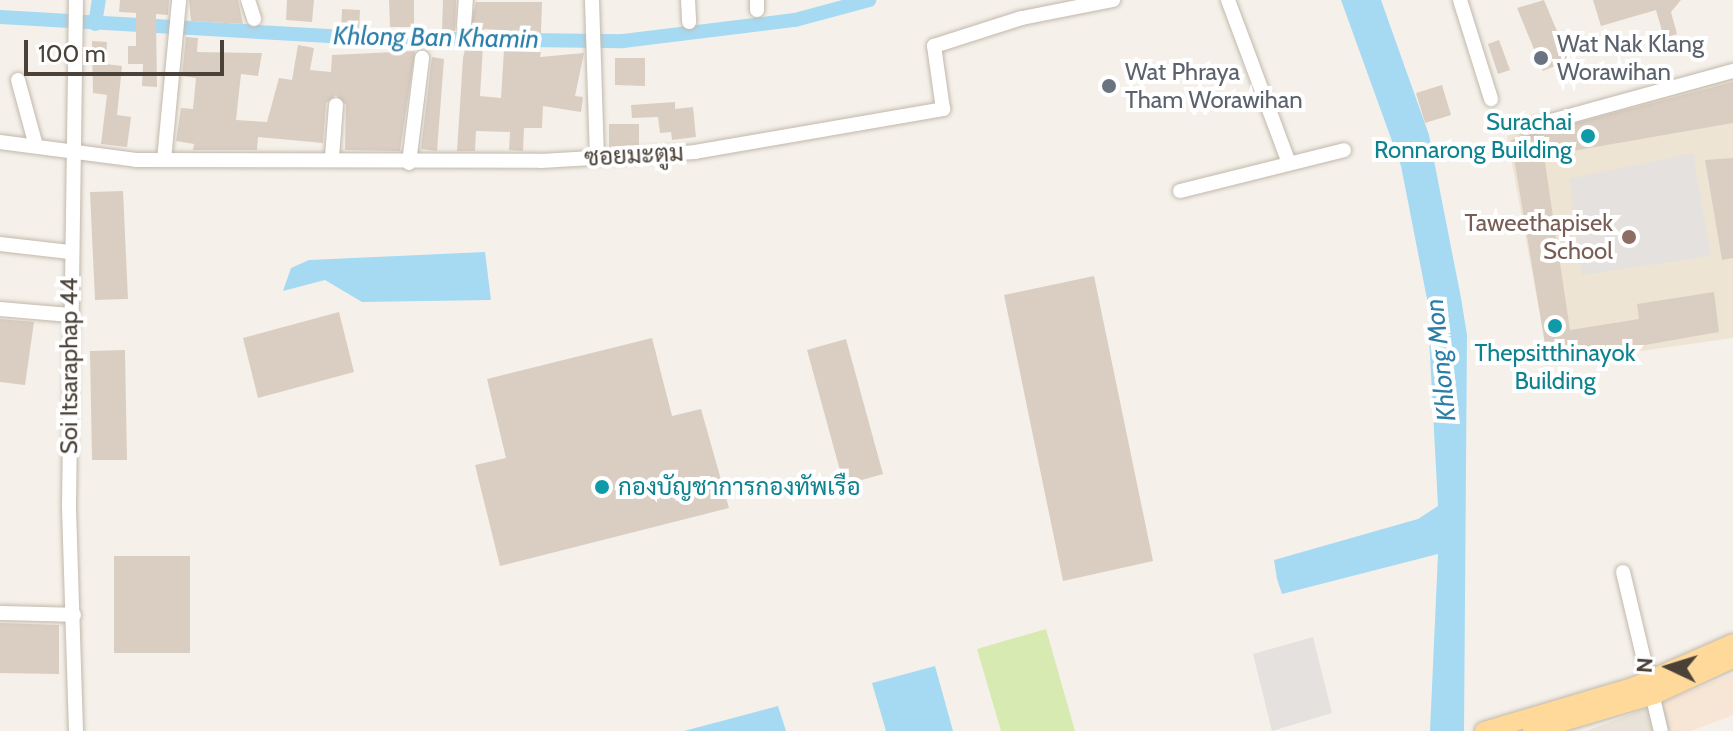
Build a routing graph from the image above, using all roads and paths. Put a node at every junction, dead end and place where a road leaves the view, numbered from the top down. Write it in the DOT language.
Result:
graph roads {
  1 [pos="76,0"];
  2 [pos="179,0"];
  3 [pos="248,0"];
  4 [pos="466,0"];
  5 [pos="592,0"];
  6 [pos="688,0"];
  7 [pos="1113,0"];
  8 [pos="1228,0"];
  9 [pos="1460,0"];
  10 [pos="1054,5"];
  11 [pos="254,19"];
  12 [pos="689,22"];
  13 [pos="464,26"];
  14 [pos="422,58"];
  15 [pos="1733,71"];
  16 [pos="18,80"];
  17 [pos="1491,99"];
  18 [pos="336,105"];
  19 [pos="1526,128"];
  20 [pos="0,142"];
  21 [pos="36,146"];
  22 [pos="1344,150"];
  23 [pos="71,154"];
  24 [pos="332,157"];
  25 [pos="597,157"];
  26 [pos="164,160"];
  27 [pos="409,163"];
  28 [pos="1289,163"];
  29 [pos="1180,191"];
  30 [pos="0,244"];
  31 [pos="70,252"];
  32 [pos="0,309"];
  33 [pos="70,315"];
  34 [pos="1623,572"];
  35 [pos="0,613"];
  36 [pos="74,615"];
  37 [pos="1733,643"];
  38 [pos="1733,659"];
  39 [pos="1653,688"];
  40 [pos="1540,724"];
  41 [pos="76,731"];
  42 [pos="1484,731"];
  43 [pos="1661,731"];
  1 -- 23 [label="street, Soi Itsaraphap 44"];
  2 -- 26 [label="street"];
  3 -- 11 [label="street"];
  4 -- 13 [label="street"];
  5 -- 25 [label="street"];
  6 -- 12 [label="street"];
  7 -- 10 [label="street, ซอยมะตูม"];
  8 -- 28 [label="street"];
  9 -- 17 [label="street"];
  10 -- 25 [label="street, ซอยมะตูม"];
  14 -- 27 [label="street"];
  15 -- 19 [label="street"];
  16 -- 21 [label="street"];
  18 -- 24 [label="street"];
  20 -- 21 [label="street, ซอยมะตูม"];
  21 -- 23 [label="street, ซอยมะตูม"];
  22 -- 28 [label="street"];
  23 -- 26 [label="street, ซอยมะตูม"];
  23 -- 31 [label="street, Soi Itsaraphap 44"];
  24 -- 26 [label="street, ซอยมะตูม"];
  24 -- 27 [label="street, ซอยมะตูม"];
  25 -- 27 [label="street, ซอยมะตูม"];
  28 -- 29 [label="street"];
  30 -- 31 [label="street"];
  31 -- 33 [label="street, Soi Itsaraphap 44"];
  32 -- 33 [label="street"];
  33 -- 36 [label="street, Soi Itsaraphap 44"];
  34 -- 39 [label="street"];
  35 -- 36 [label="street"];
  36 -- 41 [label="street, Soi Itsaraphap 44"];
  37 -- 39 [label="main road"];
  38 -- 39 [label="main road"];
  39 -- 40 [label="main road"];
  39 -- 43 [label="street"];
  40 -- 42 [label="main road"];
}
